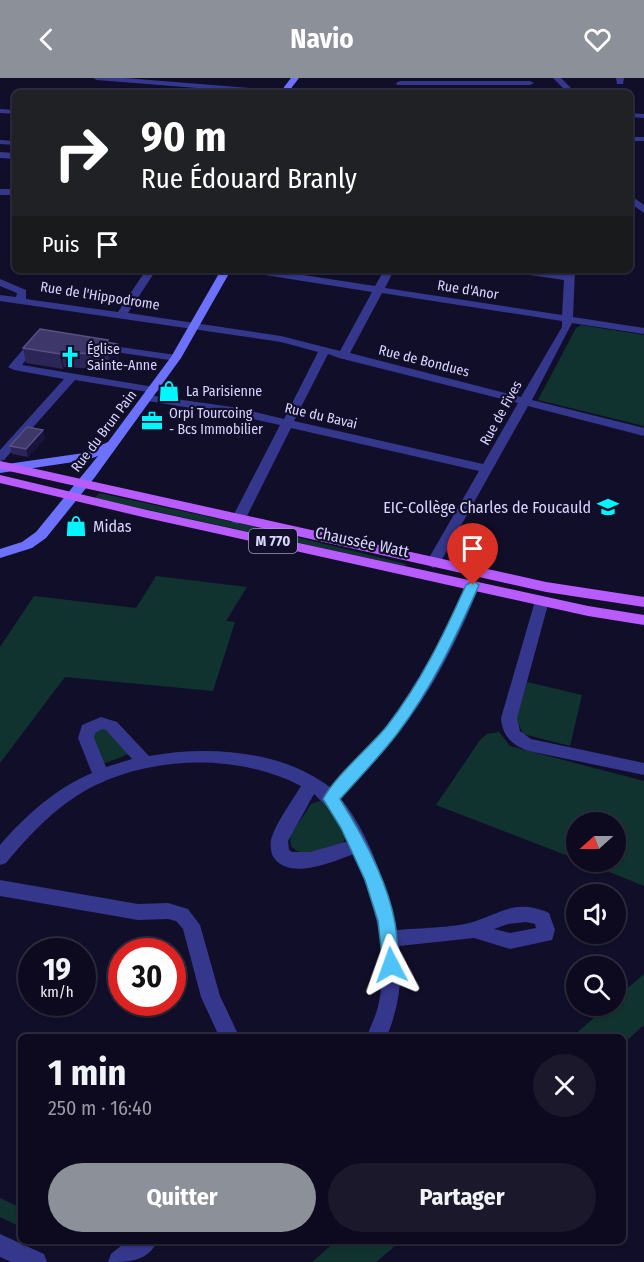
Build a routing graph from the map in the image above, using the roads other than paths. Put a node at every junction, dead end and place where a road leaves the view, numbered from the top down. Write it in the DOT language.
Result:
graph roads {
  1 [pos="97,78"];
  2 [pos="114,78"];
  3 [pos="557,78"];
  4 [pos="153,80"];
  5 [pos="457,80"];
  6 [pos="530,82"];
  7 [pos="400,83"];
  8 [pos="107,88"];
  9 [pos="256,90"];
  10 [pos="569,90"];
  11 [pos="149,273"];
  12 [pos="224,273"];
  13 [pos="271,273"];
  14 [pos="388,273"];
  15 [pos="570,274"];
  16 [pos="0,282"];
  17 [pos="379,290"];
  18 [pos="0,298"];
  19 [pos="21,299"];
  20 [pos="122,314"];
  21 [pos="569,320"];
  22 [pos="195,326"];
  23 [pos="644,332"];
  24 [pos="50,339"];
  25 [pos="84,344"];
  26 [pos="324,351"];
  27 [pos="343,356"];
  28 [pos="176,358"];
  29 [pos="72,377"];
  30 [pos="151,394"];
  31 [pos="524,403"];
  32 [pos="288,424"];
  33 [pos="644,432"];
  34 [pos="112,445"];
  35 [pos="0,457"];
  36 [pos="36,464"];
  37 [pos="3,467"];
  38 [pos="487,469"];
  39 [pos="26,472"];
  40 [pos="0,479"];
  41 [pos="15,483"];
  42 [pos="83,485"];
  43 [pos="73,497"];
  44 [pos="238,520"];
  45 [pos="0,554"];
  46 [pos="433,563"];
  47 [pos="473,585"];
  48 [pos="544,594"];
  49 [pos="644,602"];
  50 [pos="644,608"];
  51 [pos="588,611"];
  52 [pos="644,620"];
  53 [pos="644,626"];
  54 [pos="146,763"];
  55 [pos="644,769"];
  56 [pos="100,776"];
  57 [pos="311,783"];
  58 [pos="331,799"];
  59 [pos="358,845"];
  60 [pos="0,858"];
  61 [pos="0,888"];
  62 [pos="474,930"];
  63 [pos="390,939"];
  64 [pos="228,1034"];
  65 [pos="378,1034"];
  66 [pos="142,1244"];
  67 [pos="0,1245"];
  68 [pos="36,1262"];
  69 [pos="119,1262"];
  1 -- 2 [label="street"];
  2 -- 4 [label="street"];
  2 -- 8 [label="street"];
  3 -- 10 [label="street"];
  4 -- 9 [label="street"];
  5 -- 6 [label="street"];
  5 -- 7 [label="street"];
  11 -- 20 [label="street"];
  12 -- 22 [label="main road, Rue du Brun Pain"];
  13 -- 17 [label="street, Rue d'Anor"];
  14 -- 17 [label="street"];
  15 -- 21 [label="street, Rue de Fives"];
  16 -- 19 [label="street"];
  17 -- 21 [label="street, Rue d'Anor"];
  17 -- 27 [label="street"];
  18 -- 19 [label="street, Rue de l'Hippodrome"];
  19 -- 20 [label="street, Rue de l'Hippodrome"];
  20 -- 22 [label="street, Rue de l'Hippodrome"];
  21 -- 23 [label="street, Rue d'Anor"];
  21 -- 31 [label="street, Rue de Fives"];
  22 -- 26 [label="street, Rue de Bondues"];
  22 -- 28 [label="main road, Rue du Brun Pain"];
  24 -- 29 [label="street, Rue du Bavai"];
  25 -- 28 [label="street"];
  26 -- 27 [label="street, Rue de Bondues"];
  26 -- 32 [label="street"];
  27 -- 31 [label="street, Rue de Bondues"];
  28 -- 30 [label="main road, Rue du Brun Pain"];
  29 -- 30 [label="street, Rue du Bavai"];
  29 -- 35 [label="street"];
  30 -- 32 [label="street, Rue du Bavai"];
  30 -- 34 [label="main road, Rue du Brun Pain"];
  31 -- 33 [label="street, Rue de Bondues"];
  31 -- 38 [label="street, Rue de Fives"];
  32 -- 38 [label="street, Rue du Bavai"];
  32 -- 44 [label="street"];
  34 -- 36 [label="main road"];
  34 -- 42 [label="main road, Rue du Brun Pain"];
  36 -- 37 [label="main road"];
  36 -- 39 [label="main road"];
  37 -- 39 [label="main road, M 770"];
  38 -- 46 [label="street, Rue de Fives"];
  39 -- 41 [label="main road"];
  39 -- 42 [label="main road, M 770"];
  40 -- 41 [label="main road, M 770"];
  41 -- 43 [label="main road, M 770"];
  42 -- 43 [label="main road, Rue du Brun Pain"];
  42 -- 44 [label="main road, Chaussée Watt / M 770"];
  43 -- 45 [label="main road, Rue du Brun Pain"];
  43 -- 47 [label="main road, Chaussée Watt / M 770"];
  44 -- 46 [label="main road, Chaussée Watt / M 770"];
  46 -- 48 [label="main road, Chaussée Watt / M 770"];
  47 -- 48 [label="main road, Chaussée Watt / M 770"];
  47 -- 58 [label="street"];
  48 -- 49 [label="main road, Chaussée Watt / M 770"];
  48 -- 50 [label="main road, Chaussée Watt / M 770"];
  48 -- 51 [label="main road, Chaussée Watt / M 770"];
  48 -- 55 [label="street"];
  51 -- 52 [label="main road, Chaussée Watt / M 770"];
  51 -- 53 [label="main road"];
  54 -- 56 [label="street"];
  54 -- 56 [label="street"];
  54 -- 57 [label="street"];
  56 -- 60 [label="street"];
  57 -- 58 [label="street"];
  57 -- 59 [label="street"];
  58 -- 59 [label="street"];
  59 -- 63 [label="street"];
  61 -- 64 [label="street"];
  62 -- 63 [label="street"];
  63 -- 65 [label="street"];
  66 -- 69 [label="street"];
  67 -- 68 [label="street"];
}
